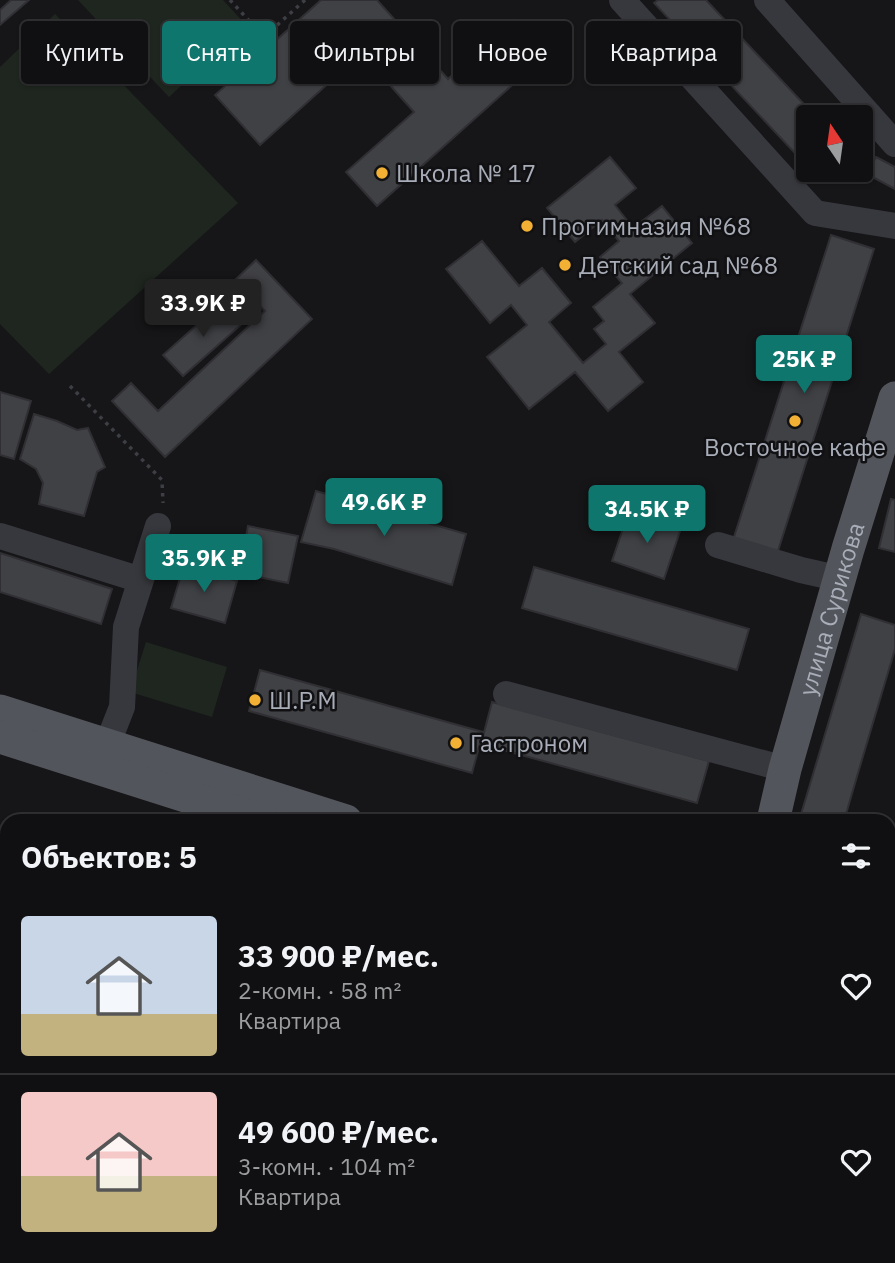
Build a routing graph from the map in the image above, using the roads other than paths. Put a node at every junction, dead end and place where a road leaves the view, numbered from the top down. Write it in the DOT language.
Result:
graph roads {
  1 [pos="622,0"];
  2 [pos="767,0"];
  3 [pos="895,144"];
  4 [pos="895,226"];
  5 [pos="895,398"];
  6 [pos="158,526"];
  7 [pos="0,536"];
  8 [pos="718,545"];
  9 [pos="841,579"];
  10 [pos="141,580"];
  11 [pos="506,694"];
  12 [pos="0,711"];
  13 [pos="0,737"];
  14 [pos="102,756"];
  15 [pos="785,769"];
  16 [pos="247,814"];
  17 [pos="320,814"];
  18 [pos="775,814"];
  1 -- 4 [label="street"];
  2 -- 3 [label="street"];
  5 -- 9 [label="main road, улица Сурикова"];
  6 -- 10 [label="street"];
  7 -- 10 [label="street"];
  8 -- 9 [label="street"];
  9 -- 15 [label="main road, улица Сурикова"];
  10 -- 14 [label="street"];
  11 -- 15 [label="street"];
  12 -- 14 [label="main road"];
  13 -- 14 [label="main road"];
  14 -- 16 [label="main road"];
  14 -- 17 [label="main road"];
  15 -- 18 [label="main road, улица Сурикова"];
}
